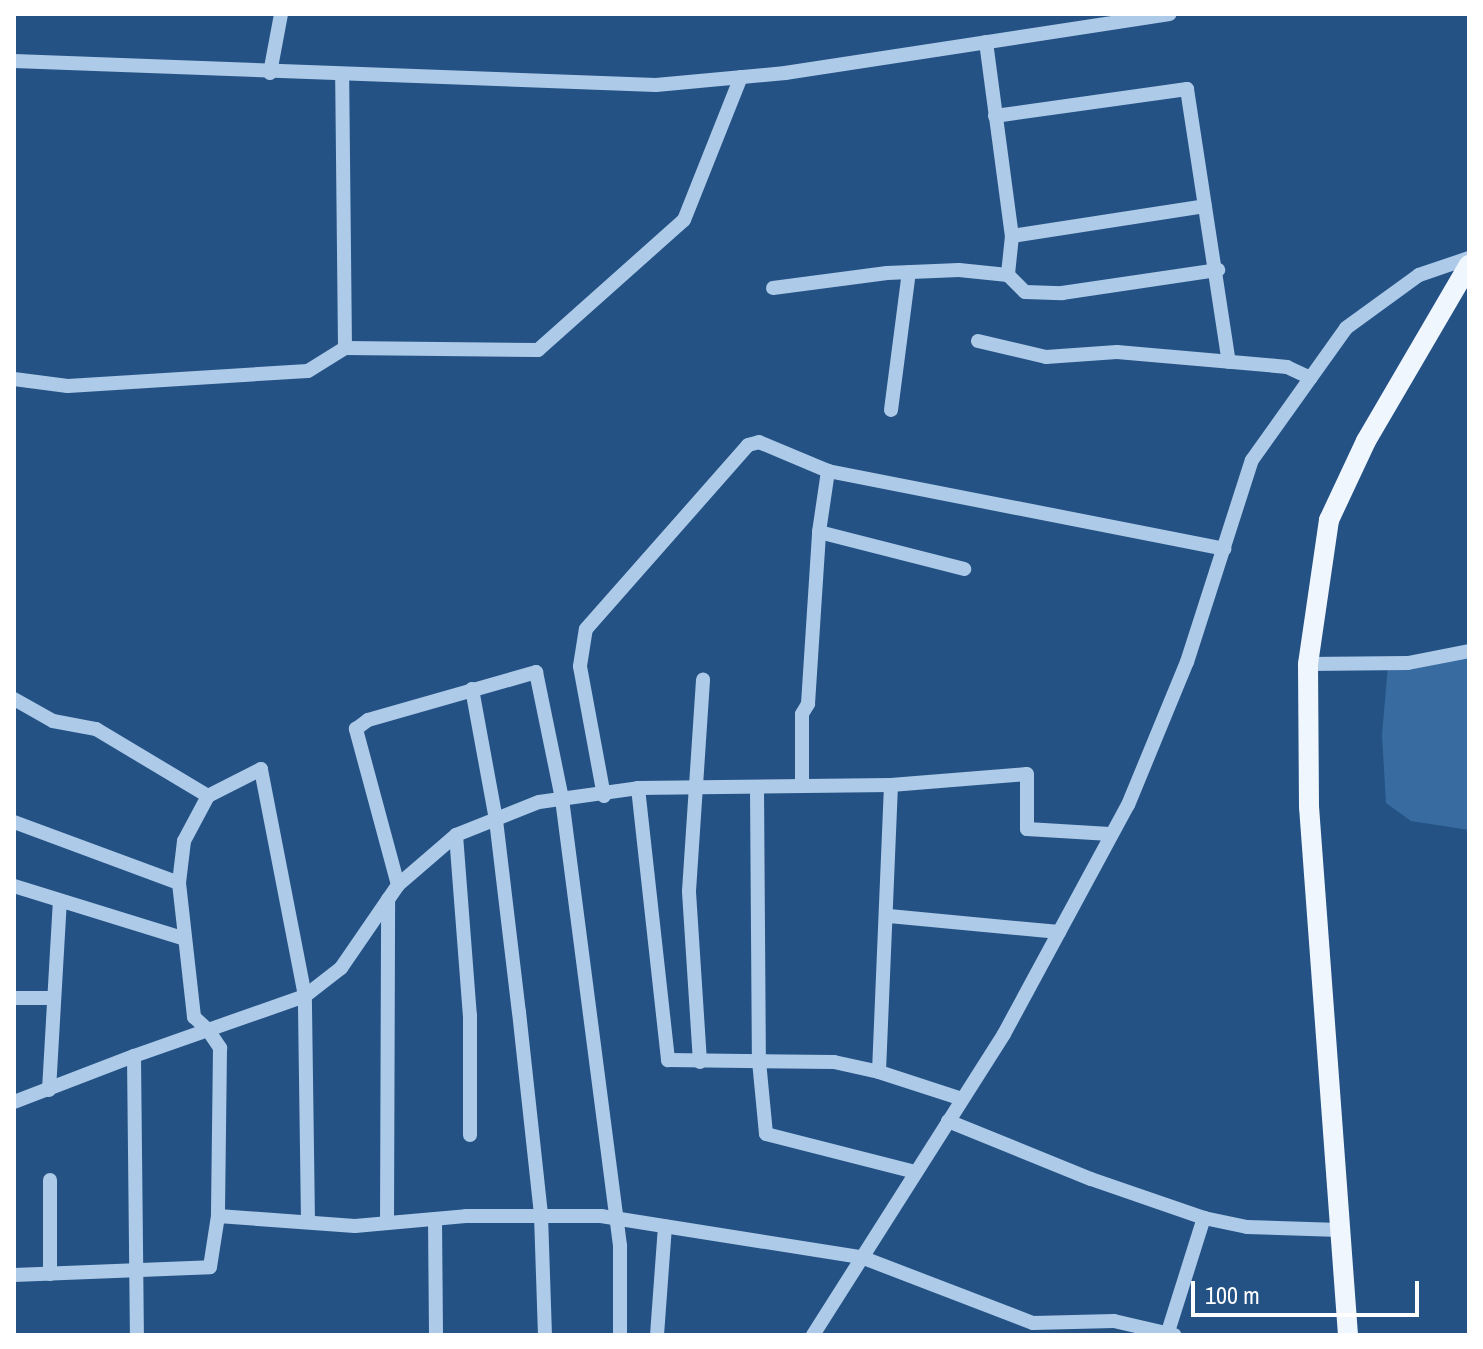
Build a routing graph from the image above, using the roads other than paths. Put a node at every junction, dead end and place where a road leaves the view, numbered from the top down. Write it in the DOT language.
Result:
graph roads {
  1 [pos="281,14"];
  2 [pos="1169,14"];
  3 [pos="986,42"];
  4 [pos="14,61"];
  5 [pos="270,73"];
  6 [pos="342,74"];
  7 [pos="741,77"];
  8 [pos="995,116"];
  9 [pos="1205,206"];
  10 [pos="1012,236"];
  11 [pos="1469,258"];
  12 [pos="1469,265"];
  13 [pos="1218,270"];
  14 [pos="909,272"];
  15 [pos="1008,275"];
  16 [pos="773,288"];
  17 [pos="978,341"];
  18 [pos="345,348"];
  19 [pos="1229,362"];
  20 [pos="1311,378"];
  21 [pos="14,379"];
  22 [pos="891,410"];
  23 [pos="828,471"];
  24 [pos="819,532"];
  25 [pos="1224,549"];
  26 [pos="964,569"];
  27 [pos="1469,651"];
  28 [pos="1308,664"];
  29 [pos="703,679"];
  30 [pos="472,689"];
  31 [pos="14,699"];
  32 [pos="891,785"];
  33 [pos="802,786"];
  34 [pos="638,788"];
  35 [pos="694,788"];
  36 [pos="757,788"];
  37 [pos="208,796"];
  38 [pos="604,796"];
  39 [pos="562,799"];
  40 [pos="496,820"];
  41 [pos="14,822"];
  42 [pos="1110,834"];
  43 [pos="456,835"];
  44 [pos="179,883"];
  45 [pos="398,885"];
  46 [pos="14,886"];
  47 [pos="388,899"];
  48 [pos="60,901"];
  49 [pos="889,916"];
  50 [pos="1059,932"];
  51 [pos="182,938"];
  52 [pos="305,996"];
  53 [pos="14,998"];
  54 [pos="51,998"];
  55 [pos="208,1030"];
  56 [pos="134,1056"];
  57 [pos="759,1061"];
  58 [pos="700,1062"];
  59 [pos="879,1072"];
  60 [pos="49,1090"];
  61 [pos="962,1099"];
  62 [pos="14,1102"];
  63 [pos="948,1121"];
  64 [pos="470,1135"];
  65 [pos="915,1172"];
  66 [pos="50,1180"];
  67 [pos="541,1215"];
  68 [pos="218,1216"];
  69 [pos="612,1218"];
  70 [pos="1204,1218"];
  71 [pos="435,1219"];
  72 [pos="308,1222"];
  73 [pos="387,1223"];
  74 [pos="665,1226"];
  75 [pos="1340,1230"];
  76 [pos="861,1257"];
  77 [pos="140,1270"];
  78 [pos="50,1274"];
  79 [pos="14,1275"];
  80 [pos="1033,1329"];
  81 [pos="818,1334"];
  82 [pos="1170,1334"];
  83 [pos="137,1335"];
  84 [pos="436,1335"];
  85 [pos="545,1335"];
  86 [pos="620,1335"];
  87 [pos="657,1335"];
  88 [pos="1348,1335"];
  1 -- 5 [label="street"];
  2 -- 3 [label="street"];
  3 -- 7 [label="street"];
  3 -- 8 [label="street"];
  4 -- 5 [label="street"];
  5 -- 6 [label="street"];
  6 -- 7 [label="street"];
  6 -- 18 [label="street"];
  7 -- 18 [label="street"];
  8 -- 9 [label="street"];
  8 -- 10 [label="street"];
  9 -- 10 [label="street"];
  9 -- 13 [label="street"];
  10 -- 15 [label="street"];
  11 -- 20 [label="street"];
  12 -- 28 [label="main road"];
  13 -- 15 [label="street"];
  13 -- 19 [label="street"];
  14 -- 15 [label="street"];
  14 -- 16 [label="street"];
  14 -- 22 [label="street"];
  17 -- 19 [label="street"];
  18 -- 21 [label="street"];
  19 -- 20 [label="street"];
  20 -- 25 [label="street"];
  23 -- 24 [label="street"];
  23 -- 25 [label="street"];
  23 -- 38 [label="street"];
  24 -- 26 [label="street"];
  24 -- 33 [label="street"];
  25 -- 42 [label="street"];
  27 -- 28 [label="street"];
  28 -- 75 [label="main road"];
  29 -- 35 [label="street"];
  30 -- 39 [label="street"];
  30 -- 40 [label="street"];
  30 -- 45 [label="street"];
  31 -- 37 [label="street"];
  32 -- 33 [label="street"];
  32 -- 42 [label="street"];
  32 -- 49 [label="street"];
  33 -- 36 [label="street"];
  34 -- 35 [label="street"];
  34 -- 38 [label="street"];
  34 -- 58 [label="street"];
  35 -- 36 [label="street"];
  35 -- 58 [label="street"];
  36 -- 57 [label="street"];
  37 -- 44 [label="street"];
  37 -- 52 [label="street"];
  38 -- 39 [label="street"];
  39 -- 40 [label="street"];
  39 -- 69 [label="street"];
  40 -- 43 [label="street"];
  40 -- 67 [label="street"];
  41 -- 44 [label="street"];
  42 -- 50 [label="street"];
  43 -- 45 [label="street"];
  43 -- 64 [label="street"];
  44 -- 51 [label="street"];
  45 -- 47 [label="street"];
  46 -- 48 [label="street"];
  47 -- 52 [label="street"];
  47 -- 73 [label="street"];
  48 -- 51 [label="street"];
  48 -- 54 [label="street"];
  49 -- 50 [label="street"];
  49 -- 59 [label="street"];
  50 -- 61 [label="street"];
  51 -- 55 [label="street"];
  52 -- 55 [label="street"];
  52 -- 72 [label="street"];
  53 -- 54 [label="street"];
  54 -- 60 [label="street"];
  55 -- 56 [label="street"];
  55 -- 68 [label="street"];
  56 -- 60 [label="street"];
  56 -- 77 [label="street"];
  57 -- 58 [label="street"];
  57 -- 59 [label="street"];
  57 -- 65 [label="street"];
  59 -- 61 [label="street"];
  60 -- 62 [label="street"];
  61 -- 63 [label="street"];
  63 -- 65 [label="street"];
  63 -- 70 [label="street"];
  65 -- 76 [label="street"];
  66 -- 78 [label="street"];
  67 -- 69 [label="street"];
  67 -- 71 [label="street"];
  67 -- 85 [label="street"];
  68 -- 72 [label="street"];
  68 -- 77 [label="street"];
  69 -- 74 [label="street"];
  69 -- 86 [label="street"];
  70 -- 75 [label="street"];
  70 -- 82 [label="street"];
  71 -- 73 [label="street"];
  71 -- 84 [label="street"];
  72 -- 73 [label="street"];
  74 -- 76 [label="street"];
  74 -- 87 [label="street"];
  75 -- 88 [label="main road"];
  76 -- 80 [label="street"];
  76 -- 81 [label="street"];
  77 -- 78 [label="street"];
  77 -- 83 [label="street"];
  78 -- 79 [label="street"];
  80 -- 82 [label="street"];
}
